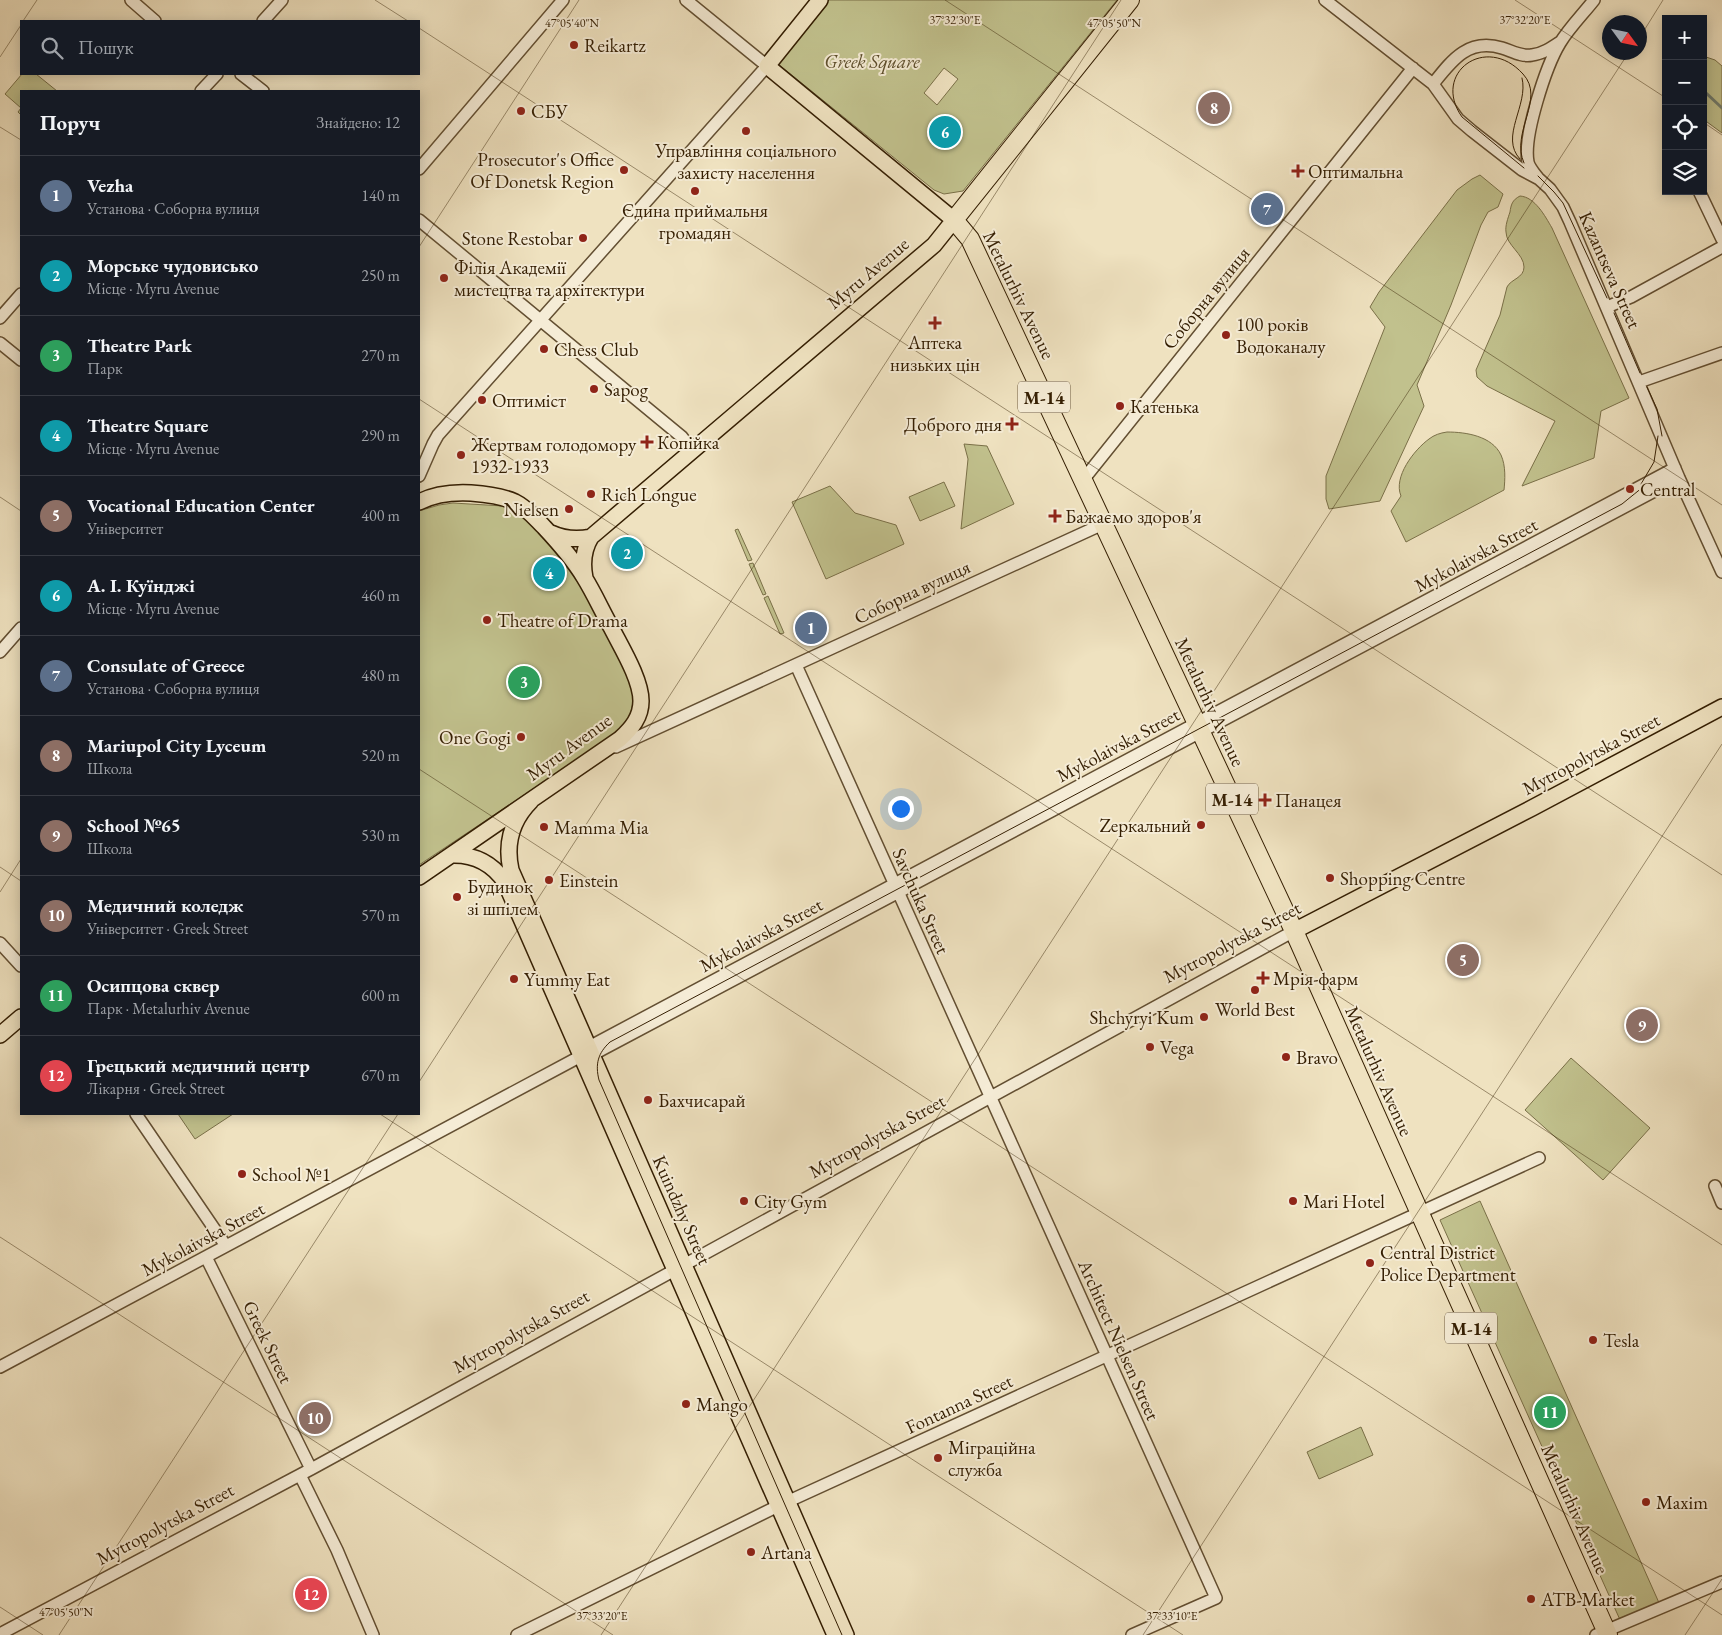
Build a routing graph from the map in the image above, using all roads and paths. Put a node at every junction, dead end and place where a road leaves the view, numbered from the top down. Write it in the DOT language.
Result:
graph roads {
  1 [pos="131,0"];
  2 [pos="282,0"];
  3 [pos="562,0"];
  4 [pos="686,0"];
  5 [pos="820,0"];
  6 [pos="1130,0"];
  7 [pos="1326,0"];
  8 [pos="1594,0"];
  9 [pos="154,20"];
  10 [pos="264,20"];
  11 [pos="1561,41"];
  12 [pos="1530,56"];
  13 [pos="767,66"];
  14 [pos="1413,68"];
  15 [pos="214,75"];
  16 [pos="243,75"];
  17 [pos="1547,76"];
  18 [pos="1433,84"];
  19 [pos="202,90"];
  20 [pos="262,90"];
  21 [pos="1525,166"];
  22 [pos="420,169"];
  23 [pos="1701,195"];
  24 [pos="954,220"];
  25 [pos="420,221"];
  26 [pos="1722,239"];
  27 [pos="1722,247"];
  28 [pos="20,295"];
  29 [pos="1607,307"];
  30 [pos="0,318"];
  31 [pos="541,321"];
  32 [pos="0,343"];
  33 [pos="1722,353"];
  34 [pos="20,359"];
  35 [pos="1639,382"];
  36 [pos="692,450"];
  37 [pos="1677,473"];
  38 [pos="420,474"];
  39 [pos="1083,480"];
  40 [pos="420,502"];
  41 [pos="1103,524"];
  42 [pos="549,533"];
  43 [pos="591,537"];
  44 [pos="1722,572"];
  45 [pos="585,578"];
  46 [pos="20,629"];
  47 [pos="0,652"];
  48 [pos="796,665"];
  49 [pos="1722,708"];
  50 [pos="1198,727"];
  51 [pos="599,755"];
  52 [pos="531,801"];
  53 [pos="451,855"];
  54 [pos="420,876"];
  55 [pos="896,888"];
  56 [pos="1294,931"];
  57 [pos="0,943"];
  58 [pos="20,965"];
  59 [pos="20,1018"];
  60 [pos="0,1035"];
  61 [pos="587,1052"];
  62 [pos="990,1097"];
  63 [pos="137,1115"];
  64 [pos="1539,1158"];
  65 [pos="1714,1186"];
  66 [pos="1722,1203"];
  67 [pos="1419,1213"];
  68 [pos="226,1246"];
  69 [pos="206,1257"];
  70 [pos="679,1267"];
  71 [pos="1107,1356"];
  72 [pos="0,1367"];
  73 [pos="311,1470"];
  74 [pos="300,1475"];
  75 [pos="783,1504"];
  76 [pos="1722,1582"];
  77 [pos="0,1634"];
  78 [pos="1604,1634"];
  79 [pos="373,1635"];
  80 [pos="517,1635"];
  81 [pos="835,1635"];
  82 [pos="846,1635"];
  83 [pos="1132,1635"];
  1 -- 9 [label="street"];
  2 -- 10 [label="street"];
  3 -- 22 [label="street"];
  4 -- 13 [label="street, Metalurhiv Avenue"];
  5 -- 13 [label="main road"];
  6 -- 24 [label="highway, Myru Avenue"];
  7 -- 14 [label="street, Kazantseva Street"];
  8 -- 11 [label="street"];
  11 -- 12 [label="street"];
  11 -- 17 [label="street"];
  12 -- 17 [label="street"];
  12 -- 18 [label="street"];
  13 -- 24 [label="main road, Metalurhiv Avenue"];
  13 -- 31 [label="street"];
  14 -- 18 [label="street, Kazantseva Street"];
  14 -- 39 [label="street, Соборна вулиця"];
  15 -- 19 [label="street"];
  16 -- 20 [label="street"];
  17 -- 21 [label="street"];
  18 -- 21 [label="street, Kazantseva Street"];
  21 -- 29 [label="street, Kazantseva Street"];
  23 -- 26 [label="street"];
  24 -- 36 [label="main road, Myru Avenue"];
  24 -- 39 [label="highway, Metalurhiv Avenue / М-14"];
  25 -- 31 [label="street"];
  27 -- 29 [label="street"];
  28 -- 30 [label="street"];
  29 -- 35 [label="street, Kazantseva Street"];
  31 -- 36 [label="street"];
  31 -- 38 [label="street"];
  32 -- 34 [label="street"];
  33 -- 35 [label="street"];
  35 -- 37 [label="street, Kazantseva Street"];
  36 -- 43 [label="main road, Myru Avenue"];
  37 -- 44 [label="street, Kazantseva Street"];
  37 -- 50 [label="street, Mykolaivska Street"];
  39 -- 41 [label="highway, Metalurhiv Avenue / М-14"];
  40 -- 42 [label="main road, Myru Avenue"];
  41 -- 48 [label="street, Соборна вулиця"];
  41 -- 50 [label="highway, Metalurhiv Avenue / М-14"];
  42 -- 43 [label="main road"];
  42 -- 45 [label="main road, Myru Avenue"];
  43 -- 45 [label="main road, Myru Avenue"];
  45 -- 51 [label="main road, Myru Avenue"];
  46 -- 47 [label="street"];
  48 -- 51 [label="street, Соборна вулиця"];
  48 -- 55 [label="street, Savchuka Street"];
  49 -- 56 [label="main road, Mytropolytska Street"];
  50 -- 55 [label="street, Mykolaivska Street"];
  50 -- 56 [label="highway, Metalurhiv Avenue / М-14"];
  51 -- 52 [label="main road, Myru Avenue"];
  52 -- 53 [label="main road, Myru Avenue"];
  52 -- 61 [label="main road, Kuindzhy Street"];
  53 -- 54 [label="main road, Myru Avenue"];
  53 -- 61 [label="main road, Kuindzhy Street"];
  55 -- 61 [label="street, Mykolaivska Street"];
  55 -- 62 [label="street, Savchuka Street"];
  56 -- 62 [label="street, Mytropolytska Street"];
  56 -- 67 [label="highway, Metalurhiv Avenue / М-14"];
  57 -- 58 [label="street"];
  59 -- 60 [label="main road"];
  61 -- 68 [label="street, Mykolaivska Street"];
  61 -- 70 [label="main road, Kuindzhy Street"];
  62 -- 70 [label="street, Mytropolytska Street"];
  62 -- 71 [label="street, Architect Nielsen Street"];
  63 -- 68 [label="street"];
  64 -- 67 [label="street, Fontanna Street"];
  65 -- 66 [label="street"];
  67 -- 71 [label="street, Fontanna Street"];
  67 -- 78 [label="highway, Metalurhiv Avenue / М-14"];
  68 -- 69 [label="street, Mykolaivska Street"];
  69 -- 72 [label="street, Mykolaivska Street"];
  69 -- 73 [label="street, Greek Street"];
  70 -- 73 [label="street, Mytropolytska Street"];
  70 -- 75 [label="main road, Kuindzhy Street"];
  71 -- 75 [label="street, Fontanna Street"];
  71 -- 83 [label="street, Architect Nielsen Street"];
  73 -- 74 [label="street, Mytropolytska Street"];
  74 -- 77 [label="street, Mytropolytska Street"];
  74 -- 79 [label="street"];
  75 -- 80 [label="street, Fontanna Street"];
  75 -- 81 [label="main road, Kuindzhy Street"];
  75 -- 82 [label="main road, Kuindzhy Street"];
  76 -- 78 [label="street"];
}
